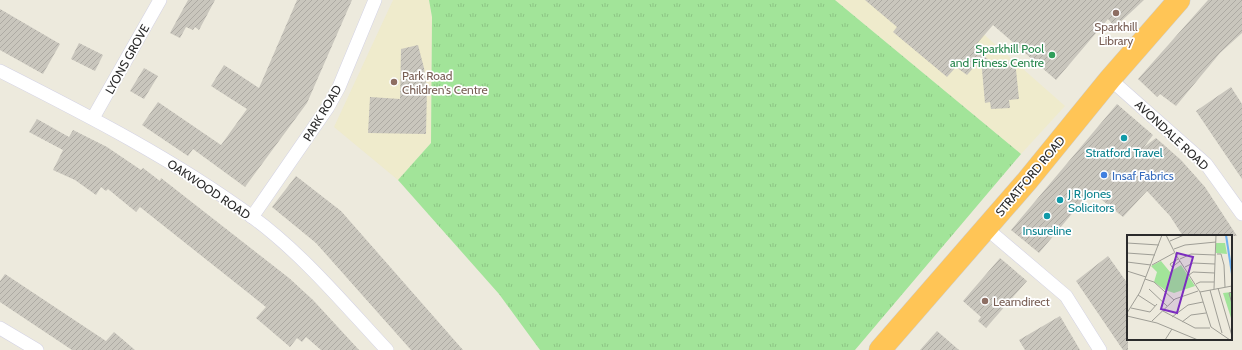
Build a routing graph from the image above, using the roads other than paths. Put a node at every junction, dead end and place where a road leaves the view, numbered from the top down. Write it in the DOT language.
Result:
graph roads {
  1 [pos="160,0"];
  2 [pos="374,0"];
  3 [pos="1179,0"];
  4 [pos="0,71"];
  5 [pos="1110,79"];
  6 [pos="93,118"];
  7 [pos="1242,214"];
  8 [pos="252,217"];
  9 [pos="986,228"];
  10 [pos="0,328"];
  11 [pos="37,350"];
  12 [pos="387,350"];
  13 [pos="880,350"];
  14 [pos="1100,350"];
  1 -- 6 [label="street, LYONS GROVE"];
  2 -- 8 [label="street, PARK ROAD"];
  3 -- 5 [label="highway, STRATFORD ROAD"];
  4 -- 6 [label="street, OAKWOOD ROAD"];
  5 -- 7 [label="street, AVONDALE ROAD"];
  5 -- 9 [label="highway, STRATFORD ROAD"];
  6 -- 8 [label="street, OAKWOOD ROAD"];
  8 -- 12 [label="street, OAKWOOD ROAD"];
  9 -- 13 [label="highway, STRATFORD ROAD"];
  9 -- 14 [label="street"];
  10 -- 11 [label="street"];
}
